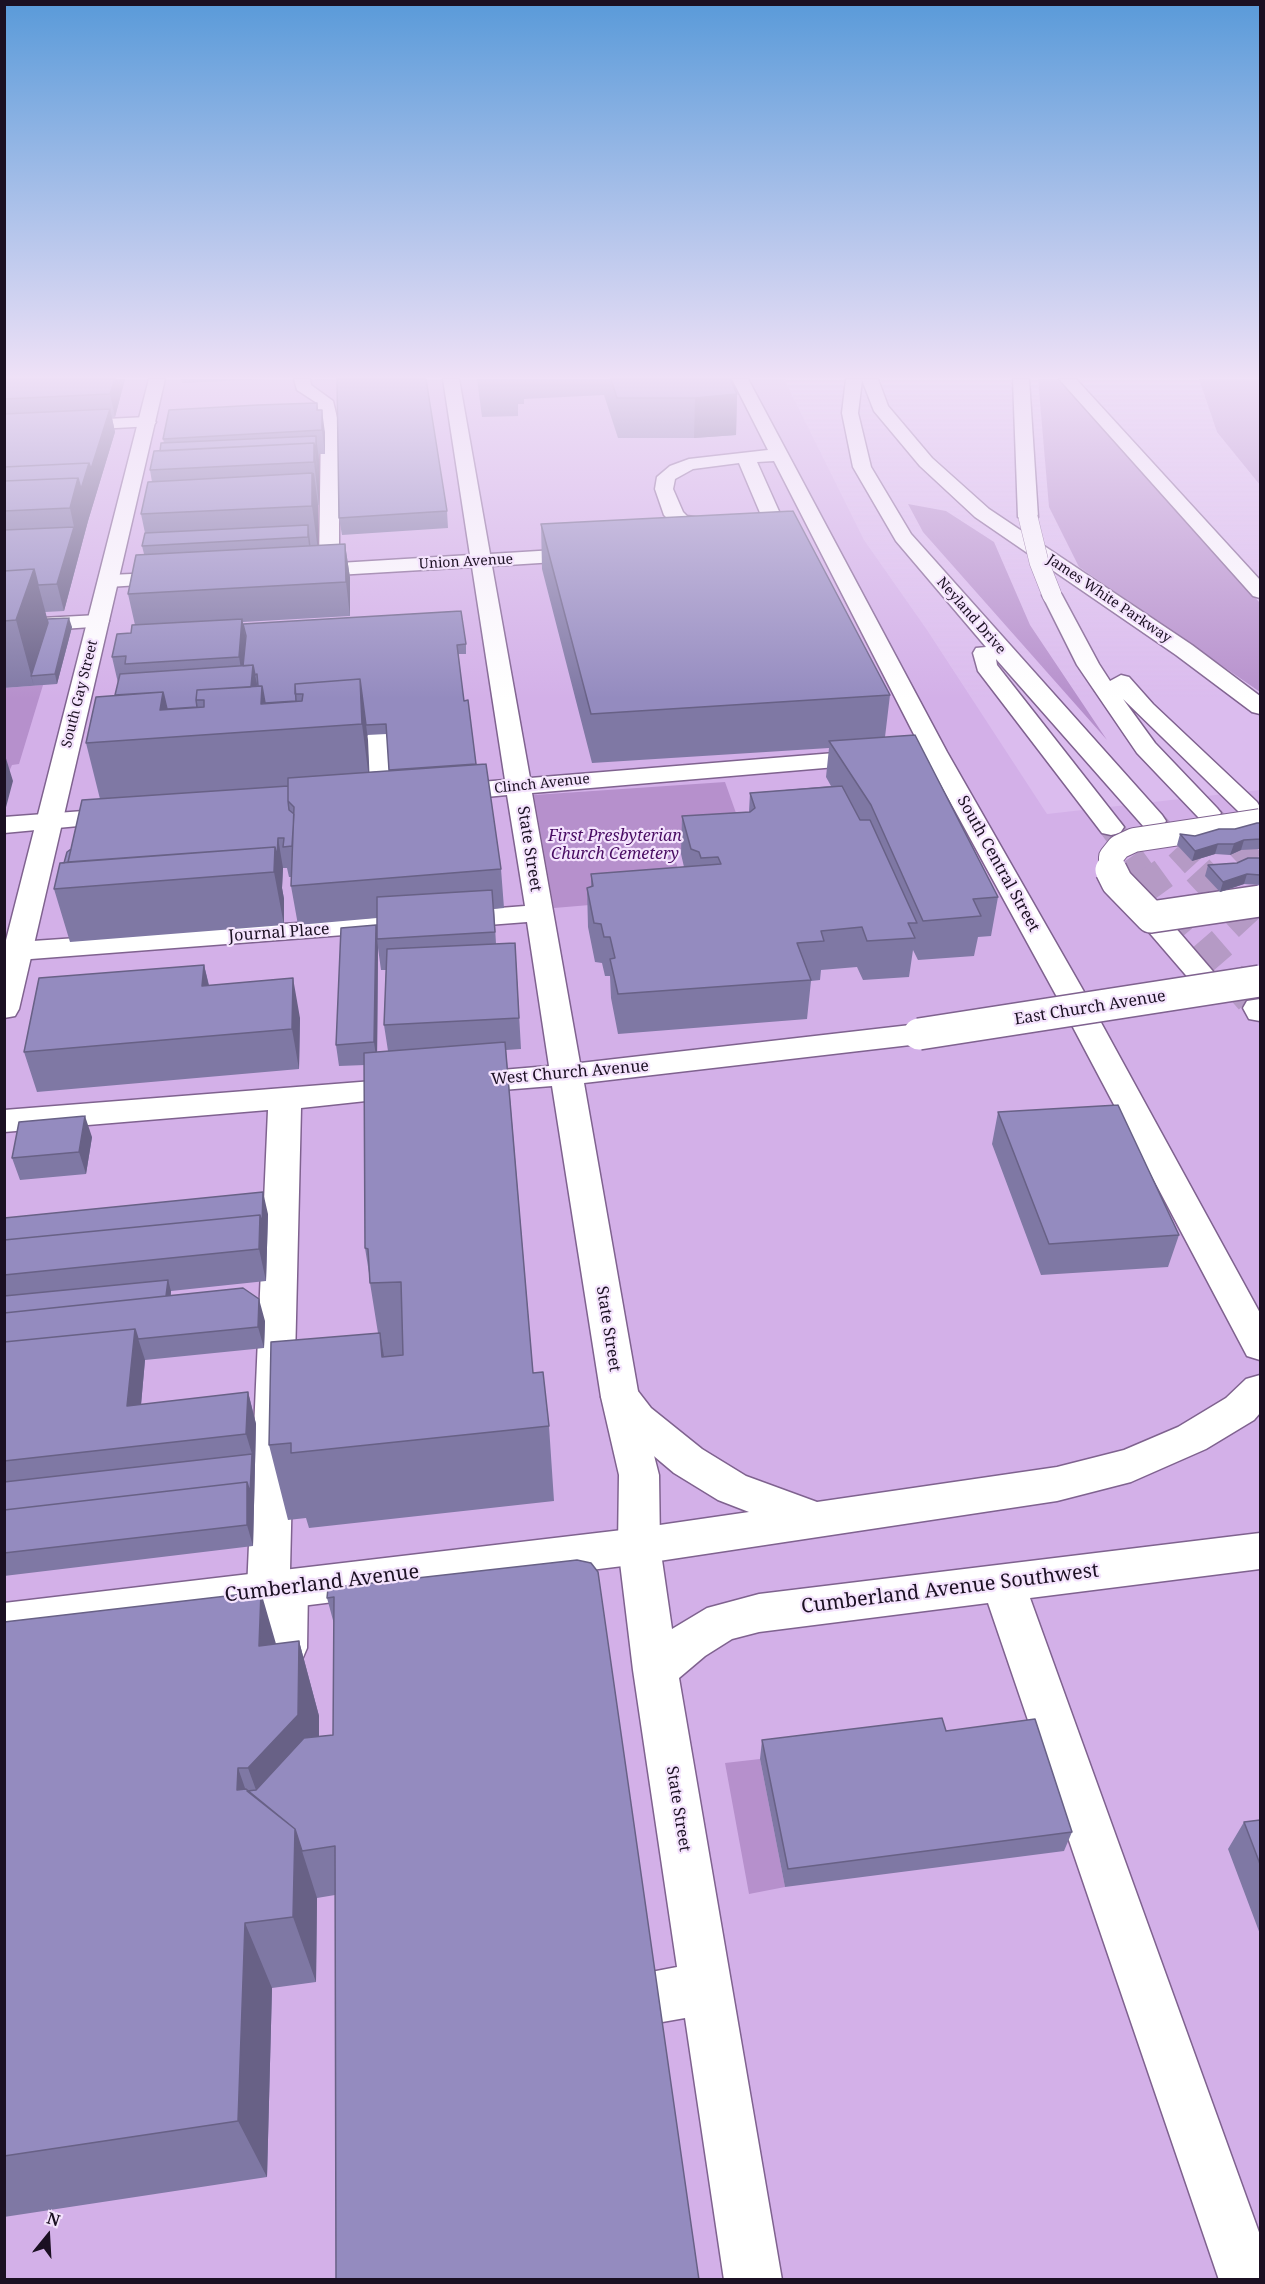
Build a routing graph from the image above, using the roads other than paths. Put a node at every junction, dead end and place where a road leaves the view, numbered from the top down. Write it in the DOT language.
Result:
graph roads {
  1 [pos="132,486"];
  2 [pos="330,486"];
  3 [pos="469,486"];
  4 [pos="665,486"];
  5 [pos="758,486"];
  6 [pos="792,486"];
  7 [pos="873,486"];
  8 [pos="952,486"];
  9 [pos="1026,486"];
  10 [pos="1164,486"];
  11 [pos="1171,493"];
  12 [pos="768,542"];
  13 [pos="710,546"];
  14 [pos="607,553"];
  15 [pos="482,562"];
  16 [pos="329,569"];
  17 [pos="281,572"];
  18 [pos="1260,574"];
  19 [pos="197,577"];
  20 [pos="109,581"];
  21 [pos="1260,591"];
  22 [pos="98,621"];
  23 [pos="1067,621"];
  24 [pos="4,627"];
  25 [pos="980,627"];
  26 [pos="1260,706"];
  27 [pos="378,738"];
  28 [pos="935,752"];
  29 [pos="519,788"];
  30 [pos="1208,813"];
  31 [pos="1254,814"];
  32 [pos="142,815"];
  33 [pos="1153,821"];
  34 [pos="49,822"];
  35 [pos="4,825"];
  36 [pos="1111,827"];
  37 [pos="1260,901"];
  38 [pos="540,914"];
  39 [pos="1151,917"];
  40 [pos="18,951"];
  41 [pos="1213,988"];
  42 [pos="1260,1000"];
  43 [pos="4,1009"];
  44 [pos="919,1034"];
  45 [pos="566,1075"];
  46 [pos="285,1100"];
  47 [pos="4,1121"];
  48 [pos="1260,1346"];
  49 [pos="1260,1390"];
  50 [pos="620,1397"];
  51 [pos="814,1518"];
  52 [pos="639,1546"];
  53 [pos="1257,1560"];
  54 [pos="1002,1581"];
  55 [pos="277,1589"];
  56 [pos="4,1623"];
  57 [pos="285,1648"];
  58 [pos="655,1670"];
  59 [pos="706,1988"];
  60 [pos="651,1998"];
  61 [pos="753,2280"];
  62 [pos="1248,2280"];
  1 -- 20 [label="main road, South Gay Street"];
  2 -- 16 [label="main road"];
  3 -- 15 [label="main road, State Street"];
  4 -- 5 [label="main road"];
  6 -- 28 [label="main road, South Central Street"];
  7 -- 25 [label="main road, Neyland Drive"];
  8 -- 26 [label="main road, James White Parkway"];
  9 -- 23 [label="main road, bridge"];
  10 -- 11 [label="main road"];
  11 -- 18 [label="main road"];
  11 -- 21 [label="main road"];
  12 -- 13 [label="main road"];
  14 -- 15 [label="main road, Union Avenue"];
  15 -- 16 [label="main road, Union Avenue"];
  15 -- 29 [label="main road, State Street"];
  16 -- 17 [label="main road, Union Avenue"];
  19 -- 20 [label="main road"];
  20 -- 22 [label="main road, South Gay Street"];
  22 -- 24 [label="main road"];
  22 -- 34 [label="main road, South Gay Street"];
  23 -- 30 [label="main road"];
  23 -- 31 [label="main road"];
  25 -- 33 [label="main road, Neyland Drive"];
  25 -- 36 [label="main road"];
  27 -- 29 [label="main road, Clinch Avenue"];
  28 -- 29 [label="main road, Clinch Avenue"];
  28 -- 48 [label="main road, South Central Street"];
  29 -- 38 [label="main road, State Street"];
  31 -- 39 [label="main road, bridge"];
  32 -- 34 [label="main road"];
  34 -- 35 [label="main road"];
  34 -- 40 [label="main road, South Gay Street"];
  37 -- 39 [label="main road, bridge"];
  38 -- 40 [label="main road, Journal Place"];
  38 -- 45 [label="main road, State Street"];
  39 -- 41 [label="main road"];
  40 -- 43 [label="main road, South Gay Street"];
  41 -- 42 [label="main road, East Church Avenue, bridge"];
  41 -- 44 [label="main road, East Church Avenue, bridge"];
  44 -- 45 [label="main road, West Church Avenue"];
  45 -- 46 [label="main road, West Church Avenue"];
  45 -- 50 [label="main road, State Street"];
  46 -- 47 [label="main road, West Church Avenue"];
  46 -- 55 [label="main road"];
  49 -- 51 [label="main road, Cumberland Avenue"];
  50 -- 51 [label="main road"];
  50 -- 52 [label="main road, State Street"];
  51 -- 52 [label="main road, Cumberland Avenue"];
  52 -- 55 [label="main road, Cumberland Avenue"];
  52 -- 58 [label="main road, State Street"];
  53 -- 54 [label="main road, Cumberland Avenue Southwest"];
  54 -- 58 [label="main road, Cumberland Avenue Southwest"];
  54 -- 62 [label="main road"];
  55 -- 56 [label="main road, Cumberland Avenue"];
  55 -- 57 [label="main road"];
  58 -- 59 [label="main road, State Street"];
  59 -- 60 [label="main road"];
  59 -- 61 [label="main road, State Street"];
}
